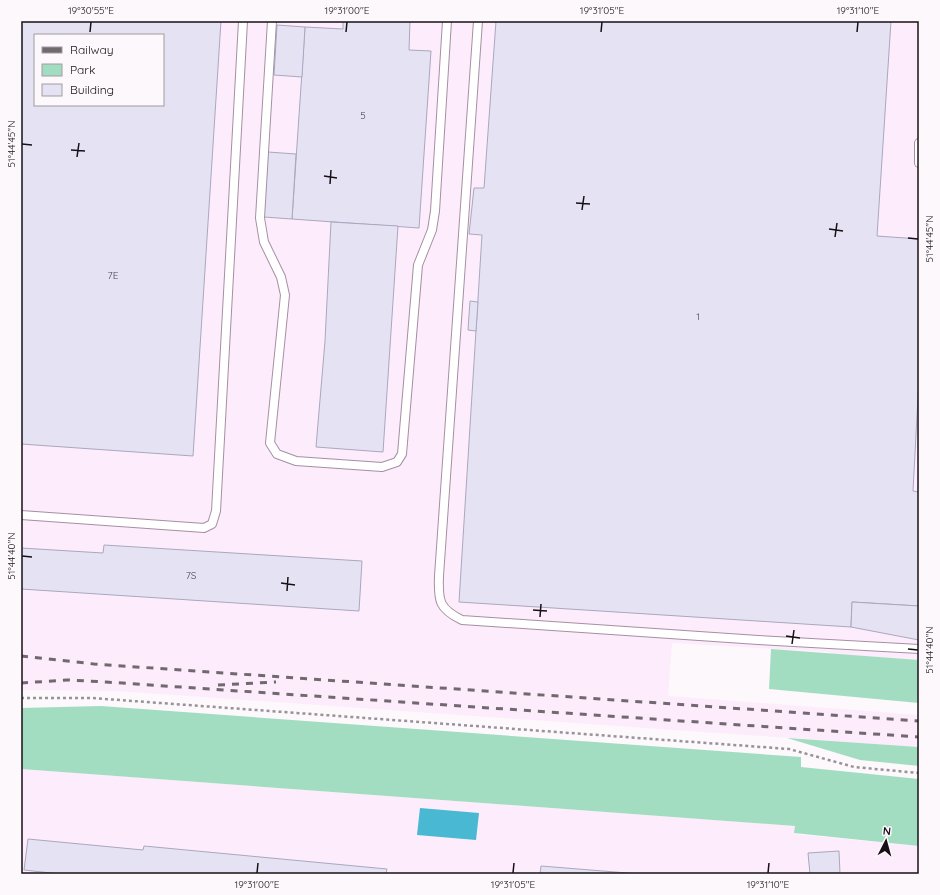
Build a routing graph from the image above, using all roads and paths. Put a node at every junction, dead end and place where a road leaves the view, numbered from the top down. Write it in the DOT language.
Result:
graph roads {
  1 [pos="243,21"];
  2 [pos="272,21"];
  3 [pos="447,21"];
  4 [pos="478,21"];
  5 [pos="919,143"];
  6 [pos="919,163"];
  7 [pos="21,515"];
  8 [pos="919,649"];
  9 [pos="21,698"];
  10 [pos="919,773"];
  1 -- 7 [label="lane"];
  2 -- 3 [label="lane"];
  4 -- 8 [label="lane"];
  5 -- 6 [label="lane"];
  9 -- 10 [label="path"];
}
